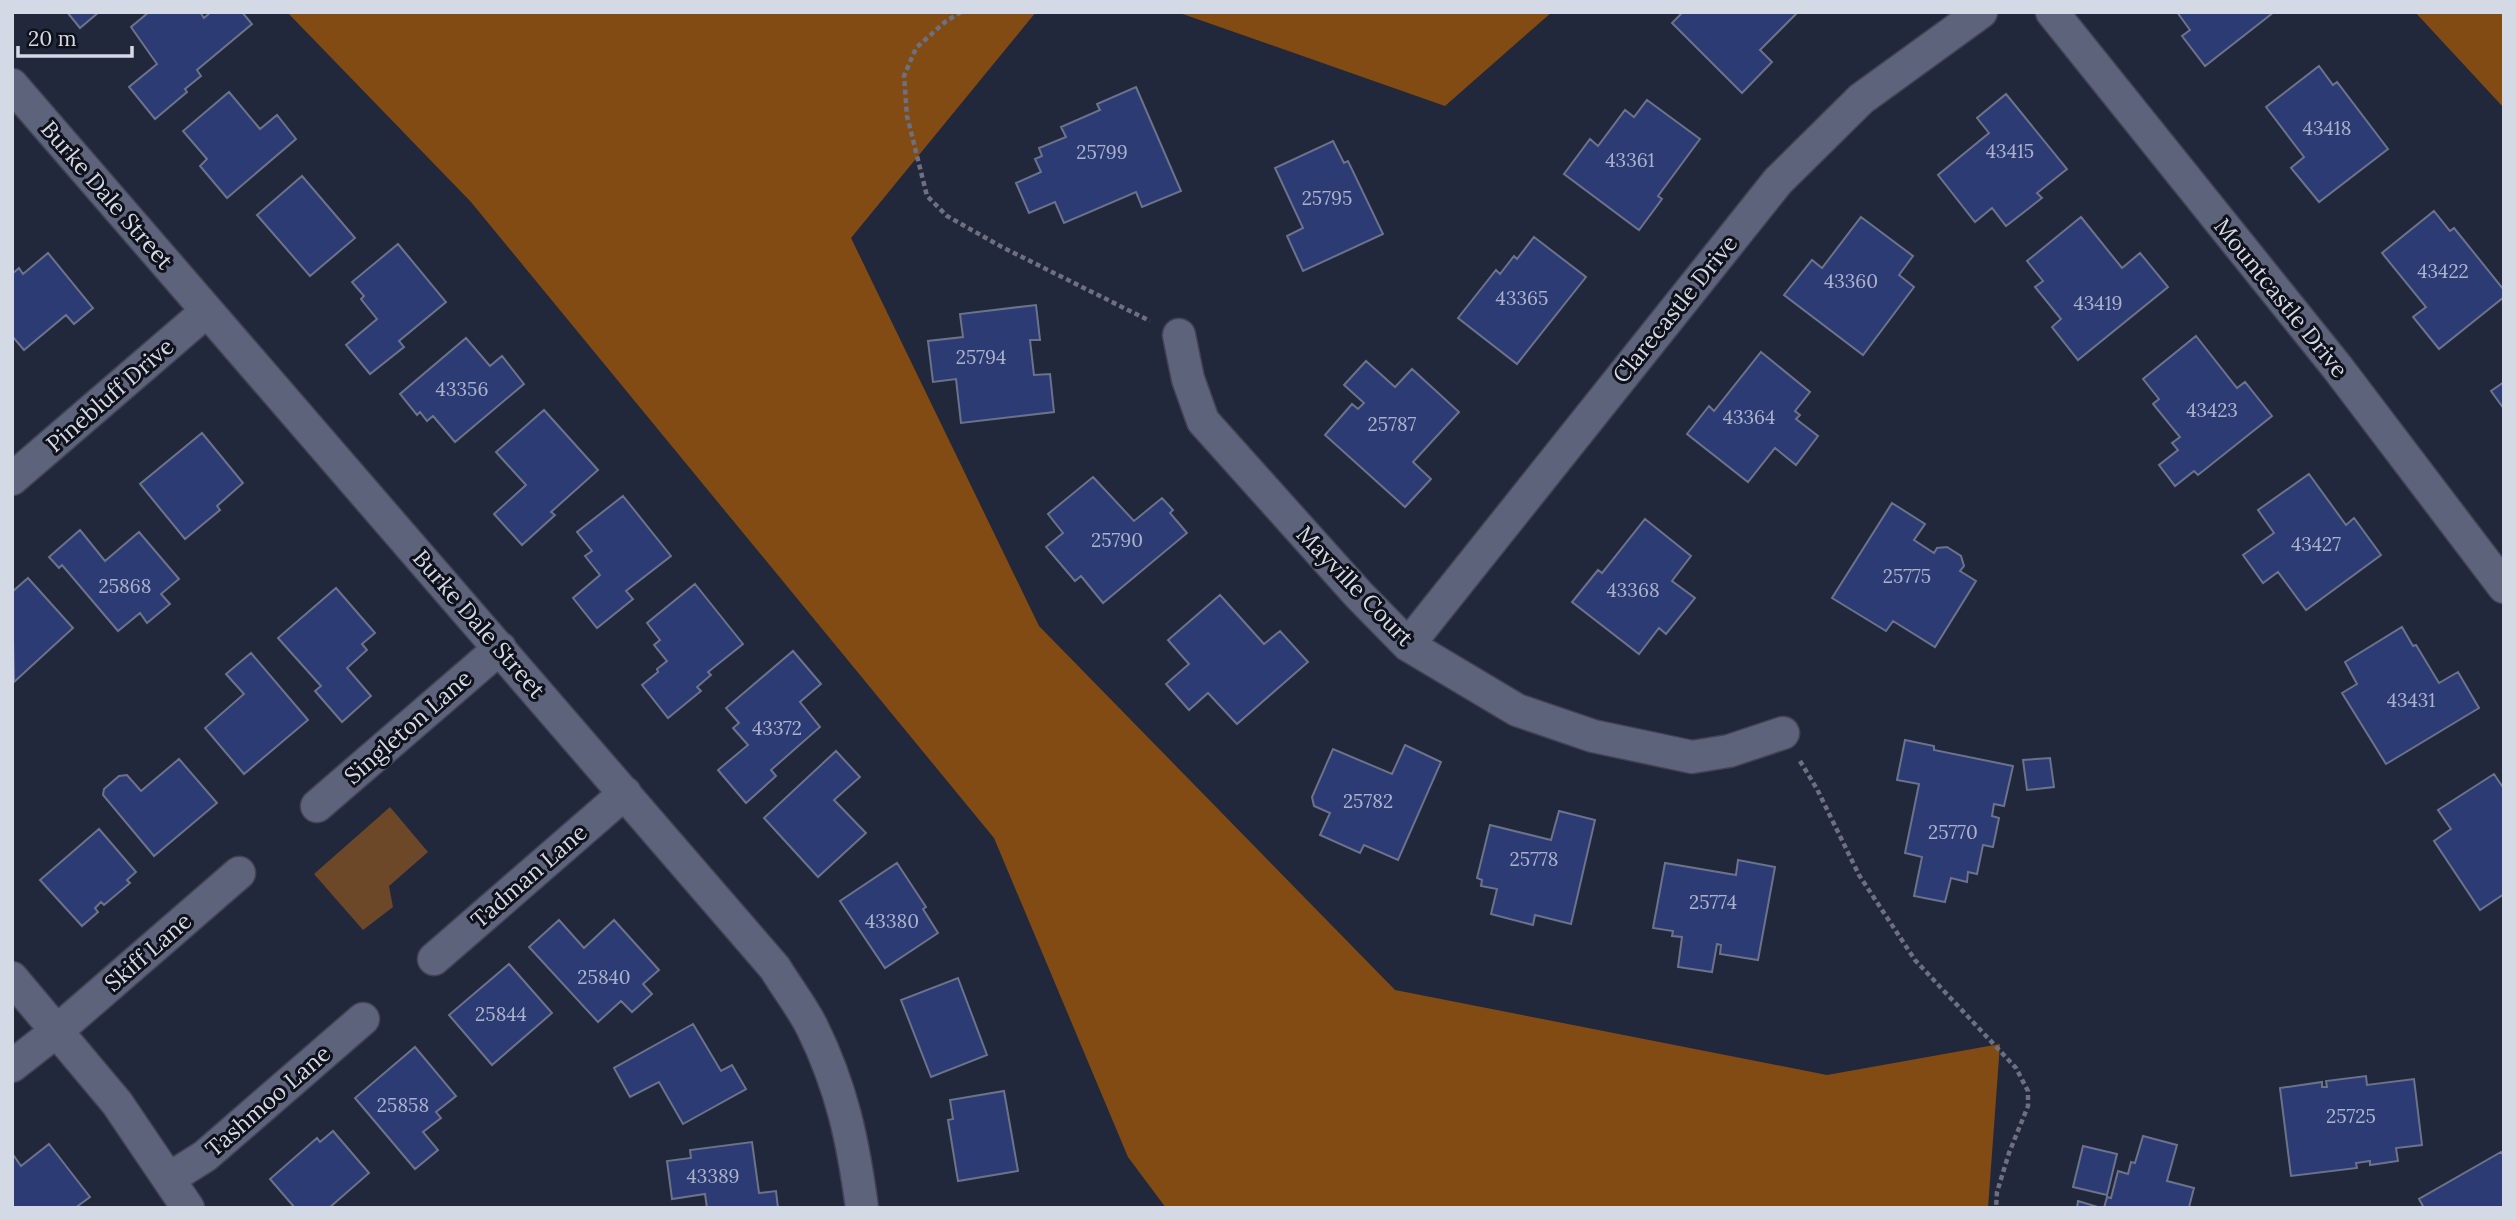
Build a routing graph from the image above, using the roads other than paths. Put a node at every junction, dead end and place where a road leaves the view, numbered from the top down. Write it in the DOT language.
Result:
graph roads {
  1 [pos="1981,12"];
  2 [pos="2052,12"];
  3 [pos="12,85"];
  4 [pos="207,311"];
  5 [pos="1178,335"];
  6 [pos="12,479"];
  7 [pos="2504,587"];
  8 [pos="1408,645"];
  9 [pos="500,648"];
  10 [pos="1783,733"];
  11 [pos="625,793"];
  12 [pos="317,806"];
  13 [pos="239,873"];
  14 [pos="434,959"];
  15 [pos="12,978"];
  16 [pos="363,1020"];
  17 [pos="58,1030"];
  18 [pos="12,1066"];
  19 [pos="170,1178"];
  20 [pos="188,1208"];
  21 [pos="862,1208"];
  1 -- 8 [label="street, Clarecastle Drive"];
  2 -- 7 [label="street, Mountcastle Drive"];
  3 -- 4 [label="street, Burke Dale Street"];
  4 -- 6 [label="street, Pinebluff Drive"];
  4 -- 9 [label="street, Burke Dale Street"];
  5 -- 8 [label="street, Mayville Court"];
  8 -- 10 [label="street, Mayville Court"];
  9 -- 11 [label="street, Burke Dale Street"];
  9 -- 12 [label="street, Singleton Lane"];
  11 -- 14 [label="street, Tadman Lane"];
  11 -- 21 [label="street, Burke Dale Street"];
  13 -- 17 [label="street, Skiff Lane"];
  15 -- 17 [label="street"];
  16 -- 19 [label="street, Tashmoo Lane"];
  17 -- 18 [label="street, Skiff Lane"];
  17 -- 19 [label="street"];
  19 -- 20 [label="street"];
}
